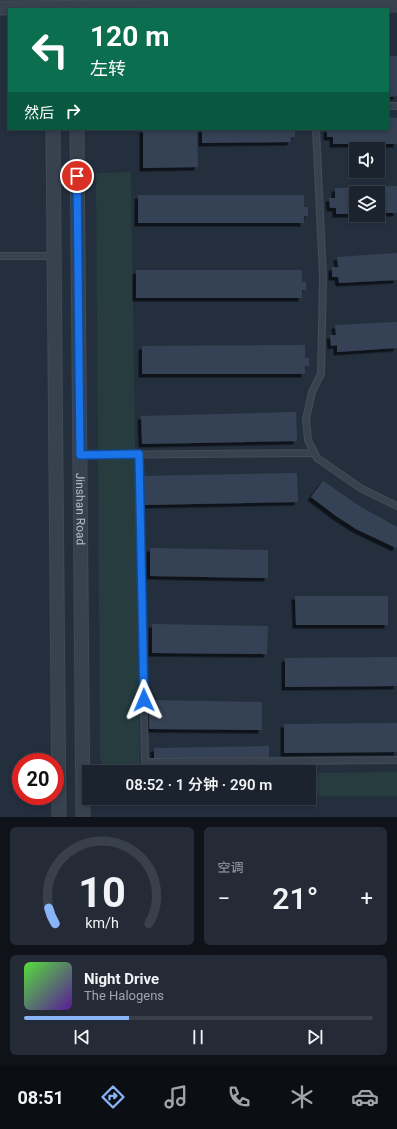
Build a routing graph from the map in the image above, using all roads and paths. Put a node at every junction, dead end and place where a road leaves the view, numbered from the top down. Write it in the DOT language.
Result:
graph roads {
  1 [pos="75,5"];
  2 [pos="397,5"];
  3 [pos="51,6"];
  4 [pos="0,8"];
  5 [pos="53,130"];
  6 [pos="77,130"];
  7 [pos="316,130"];
  8 [pos="0,256"];
  9 [pos="54,256"];
  10 [pos="314,453"];
  11 [pos="139,454"];
  12 [pos="80,455"];
  13 [pos="397,506"];
  14 [pos="397,760"];
  15 [pos="59,817"];
  16 [pos="83,817"];
  1 -- 2 [label="street"];
  1 -- 3 [label="street"];
  3 -- 4 [label="street"];
  5 -- 9 [label="street, Jinshan Road"];
  6 -- 12 [label="street, Jinshan Road"];
  7 -- 10 [label="lane"];
  8 -- 9 [label="lane"];
  9 -- 15 [label="street, Jinshan Road"];
  10 -- 11 [label="lane"];
  10 -- 13 [label="lane"];
  11 -- 12 [label="lane"];
  11 -- 14 [label="lane"];
  12 -- 16 [label="street, Jinshan Road"];
}
